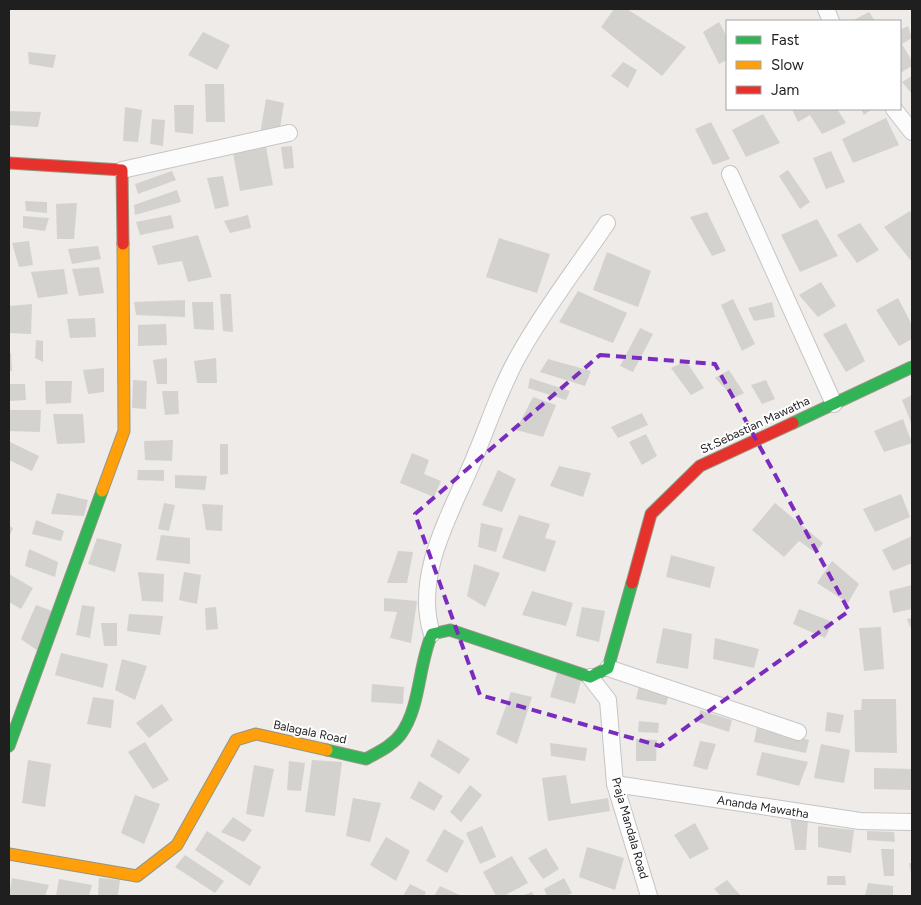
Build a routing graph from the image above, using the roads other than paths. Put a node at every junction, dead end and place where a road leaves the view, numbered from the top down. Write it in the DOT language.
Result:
graph roads {
  1 [pos="895,110"];
  2 [pos="912,132"];
  3 [pos="289,133"];
  4 [pos="9,163"];
  5 [pos="122,170"];
  6 [pos="730,174"];
  7 [pos="607,224"];
  8 [pos="912,367"];
  9 [pos="834,404"];
  10 [pos="432,634"];
  11 [pos="608,668"];
  12 [pos="590,677"];
  13 [pos="798,732"];
  14 [pos="9,746"];
  15 [pos="615,784"];
  16 [pos="912,822"];
  17 [pos="9,854"];
  18 [pos="649,896"];
  1 -- 2 [label="street"];
  3 -- 5 [label="street"];
  4 -- 5 [label="street"];
  5 -- 14 [label="street"];
  6 -- 9 [label="street"];
  7 -- 10 [label="street"];
  8 -- 9 [label="street, St.Sebastian Mawatha"];
  9 -- 11 [label="street, St.Sebastian Mawatha"];
  10 -- 12 [label="street"];
  10 -- 17 [label="street, Balagala Road"];
  11 -- 12 [label="street"];
  11 -- 13 [label="street"];
  12 -- 15 [label="street, Praja Mandala Road"];
  15 -- 16 [label="street, Ananda Mawatha"];
  15 -- 18 [label="street, Praja Mandala Road"];
}
